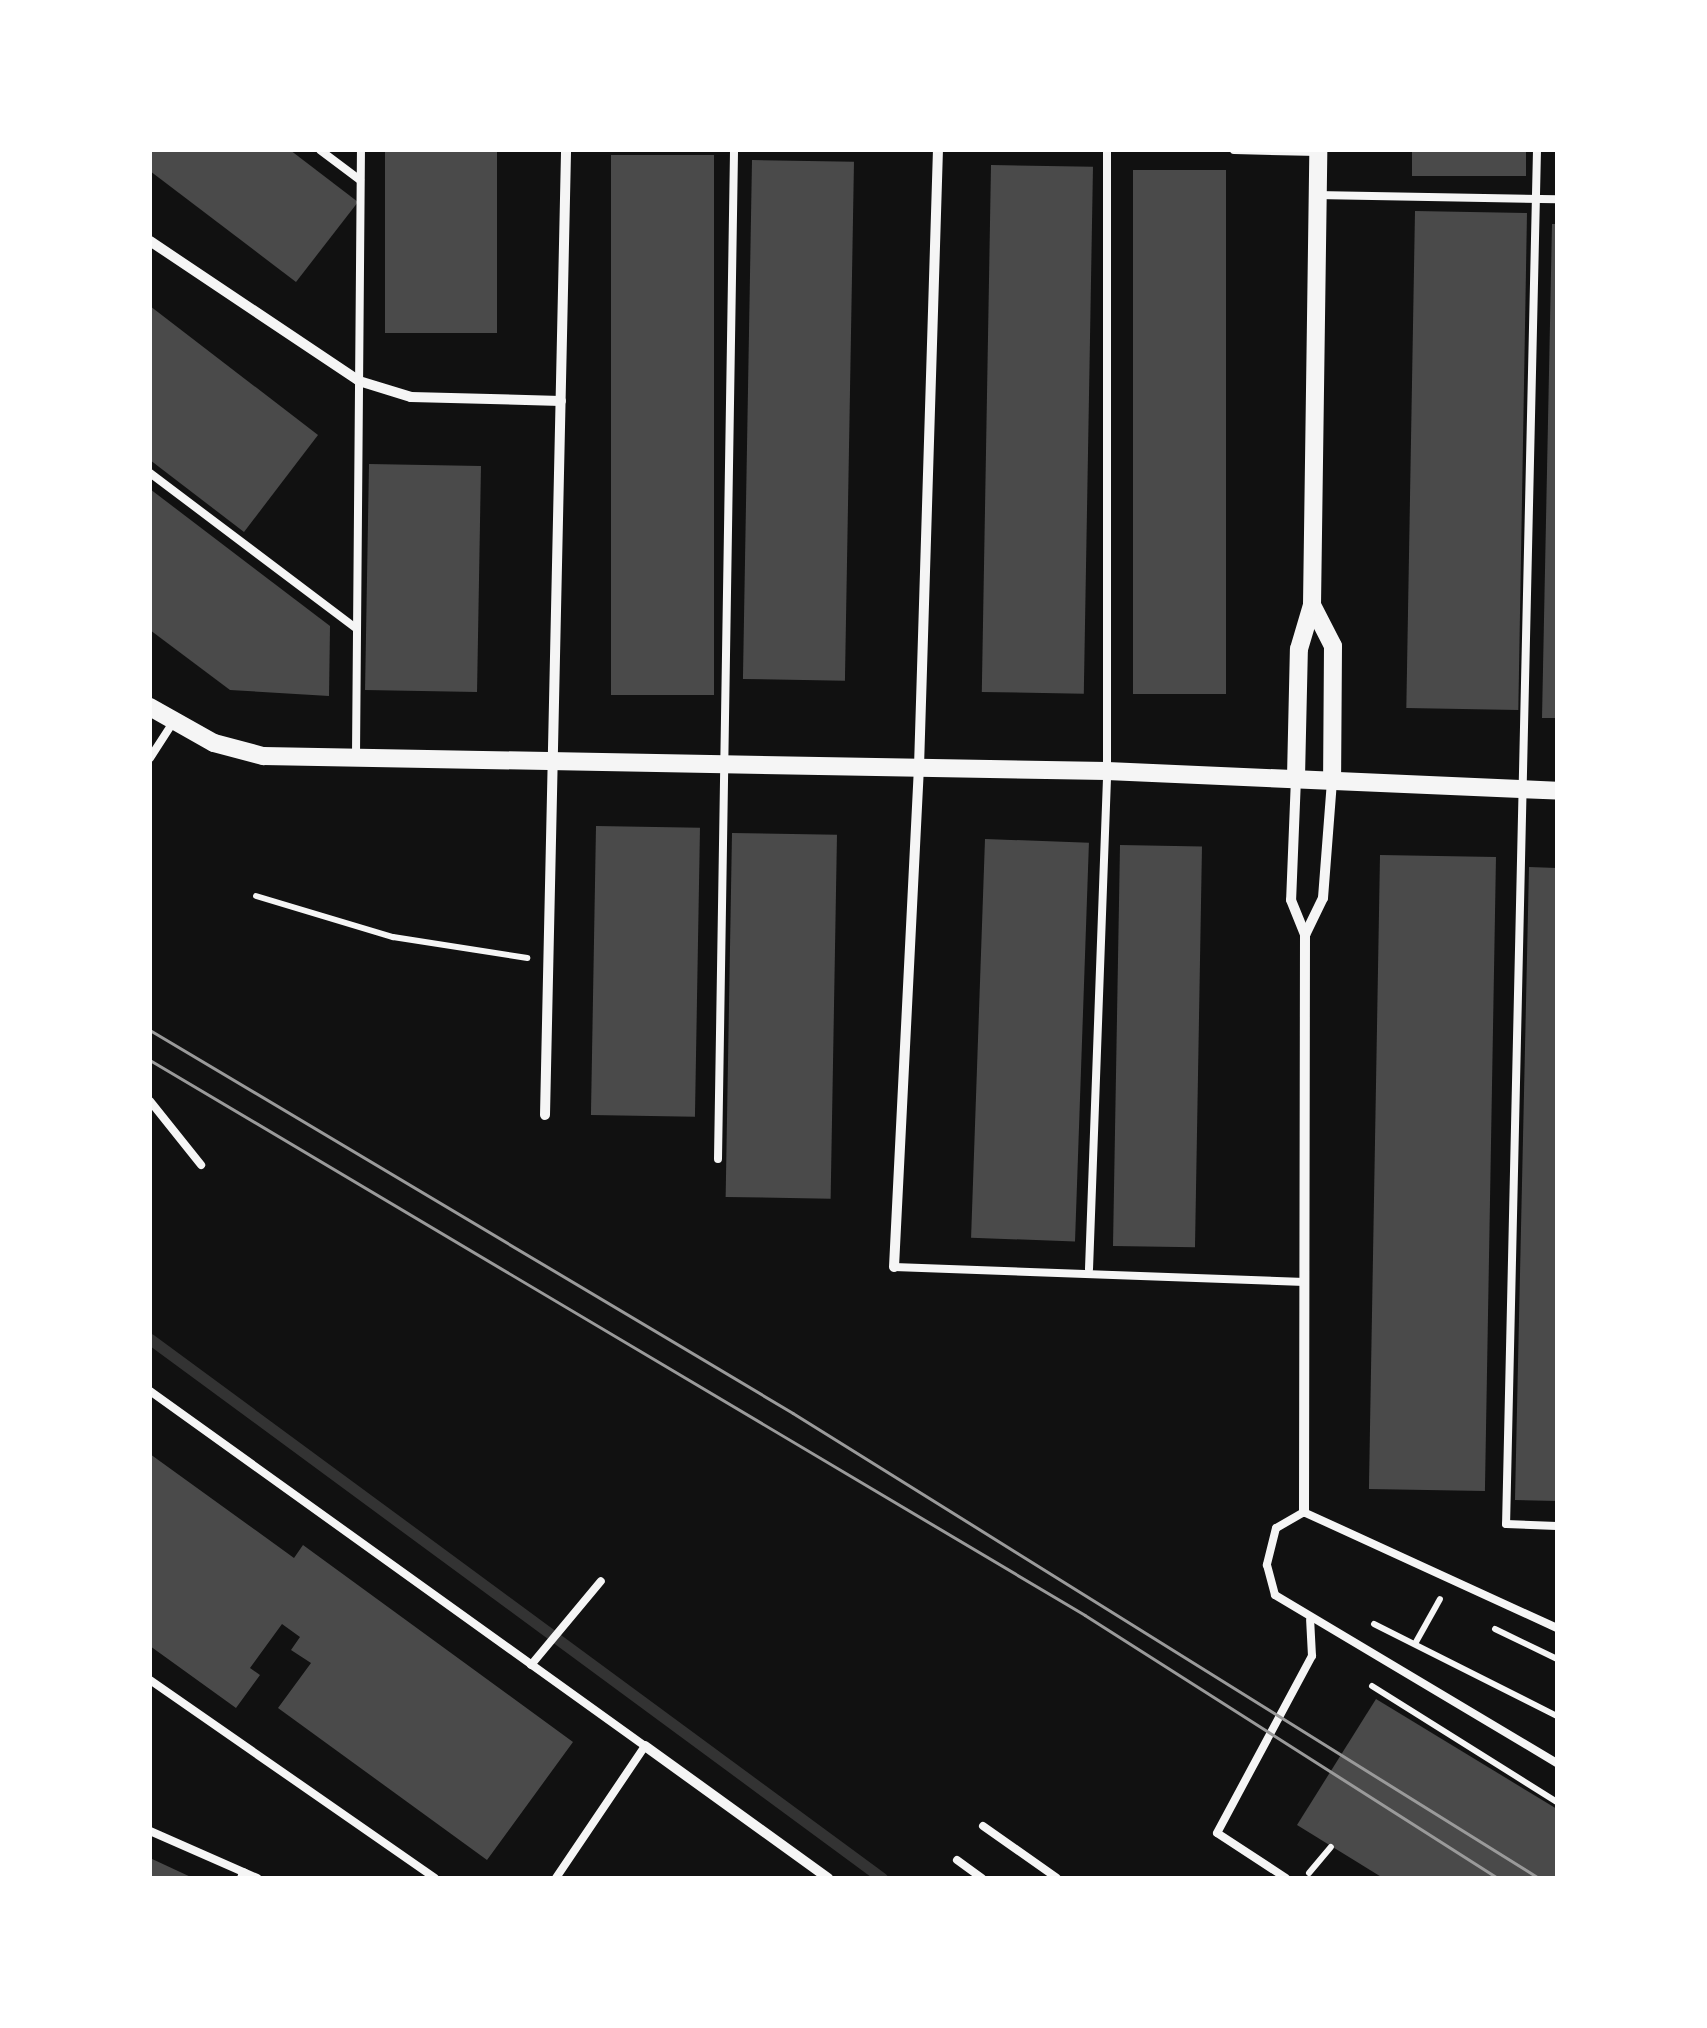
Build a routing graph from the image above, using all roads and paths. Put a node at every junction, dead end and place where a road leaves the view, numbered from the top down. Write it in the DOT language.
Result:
graph roads {
  1 [pos="320,150"];
  2 [pos="360,150"];
  3 [pos="566,150"];
  4 [pos="734,150"];
  5 [pos="938,150"];
  6 [pos="1107,150"];
  7 [pos="1234,150"];
  8 [pos="1537,150"];
  9 [pos="1318,151"];
  10 [pos="360,181"];
  11 [pos="1316,195"];
  12 [pos="1535,199"];
  13 [pos="1557,200"];
  14 [pos="150,241"];
  15 [pos="359,381"];
  16 [pos="561,401"];
  17 [pos="150,474"];
  18 [pos="1312,605"];
  19 [pos="357,629"];
  20 [pos="150,707"];
  21 [pos="172,724"];
  22 [pos="356,757"];
  23 [pos="150,758"];
  24 [pos="553,761"];
  25 [pos="727,764"];
  26 [pos="919,767"];
  27 [pos="1106,771"];
  28 [pos="1296,777"];
  29 [pos="1332,778"];
  30 [pos="1522,790"];
  31 [pos="1557,792"];
  32 [pos="256,896"];
  33 [pos="1305,935"];
  34 [pos="548,962"];
  35 [pos="150,1101"];
  36 [pos="545,1115"];
  37 [pos="718,1159"];
  38 [pos="201,1165"];
  39 [pos="894,1266"];
  40 [pos="1089,1269"];
  41 [pos="1305,1282"];
  42 [pos="150,1391"];
  43 [pos="1304,1512"];
  44 [pos="1557,1526"];
  45 [pos="601,1581"];
  46 [pos="1422,1596"];
  47 [pos="1434,1611"];
  48 [pos="1455,1611"];
  49 [pos="1358,1616"];
  50 [pos="1310,1620"];
  51 [pos="1489,1627"];
  52 [pos="1557,1628"];
  53 [pos="1416,1642"];
  54 [pos="1557,1659"];
  55 [pos="531,1665"];
  56 [pos="150,1680"];
  57 [pos="1372,1686"];
  58 [pos="1557,1716"];
  59 [pos="645,1746"];
  60 [pos="1557,1762"];
  61 [pos="1557,1802"];
  62 [pos="983,1826"];
  63 [pos="150,1830"];
  64 [pos="1331,1846"];
  65 [pos="957,1860"];
  66 [pos="1317,1864"];
  67 [pos="243,1875"];
  68 [pos="256,1878"];
  69 [pos="434,1878"];
  70 [pos="556,1878"];
  71 [pos="828,1878"];
  72 [pos="982,1878"];
  73 [pos="1057,1878"];
  74 [pos="1286,1878"];
  1 -- 10 [label="lane"];
  2 -- 10 [label="lane"];
  3 -- 16 [label="street"];
  4 -- 25 [label="lane"];
  5 -- 26 [label="street"];
  6 -- 27 [label="lane"];
  7 -- 9 [label="lane"];
  8 -- 12 [label="lane"];
  9 -- 11 [label="street"];
  10 -- 15 [label="lane"];
  11 -- 12 [label="lane"];
  11 -- 18 [label="street"];
  12 -- 13 [label="lane"];
  12 -- 30 [label="lane"];
  14 -- 15 [label="street"];
  15 -- 16 [label="street"];
  15 -- 19 [label="lane"];
  16 -- 24 [label="street"];
  17 -- 19 [label="lane"];
  18 -- 28 [label="street"];
  18 -- 29 [label="street"];
  19 -- 22 [label="lane"];
  20 -- 21 [label="street"];
  21 -- 22 [label="street"];
  21 -- 23 [label="lane"];
  22 -- 24 [label="street"];
  24 -- 25 [label="street"];
  24 -- 34 [label="street"];
  25 -- 26 [label="street"];
  25 -- 37 [label="lane"];
  26 -- 27 [label="street"];
  26 -- 39 [label="street"];
  27 -- 28 [label="street"];
  27 -- 40 [label="lane"];
  28 -- 29 [label="street"];
  28 -- 33 [label="street"];
  29 -- 30 [label="street"];
  29 -- 33 [label="street"];
  30 -- 31 [label="street"];
  30 -- 44 [label="lane"];
  32 -- 34 [label="path"];
  33 -- 41 [label="street"];
  34 -- 36 [label="street"];
  35 -- 38 [label="lane"];
  39 -- 40 [label="lane"];
  40 -- 41 [label="lane"];
  41 -- 43 [label="street"];
  42 -- 55 [label="lane"];
  43 -- 50 [label="lane"];
  43 -- 52 [label="lane"];
  45 -- 55 [label="lane"];
  46 -- 48 [label="path"];
  47 -- 53 [label="path"];
  49 -- 53 [label="path"];
  50 -- 60 [label="lane"];
  50 -- 74 [label="lane"];
  51 -- 54 [label="path"];
  53 -- 58 [label="path"];
  55 -- 59 [label="lane"];
  56 -- 69 [label="lane"];
  57 -- 61 [label="path"];
  59 -- 70 [label="lane"];
  59 -- 71 [label="street"];
  62 -- 73 [label="lane"];
  63 -- 67 [label="lane"];
  64 -- 66 [label="path"];
  65 -- 72 [label="lane"];
  67 -- 68 [label="lane"];
}
